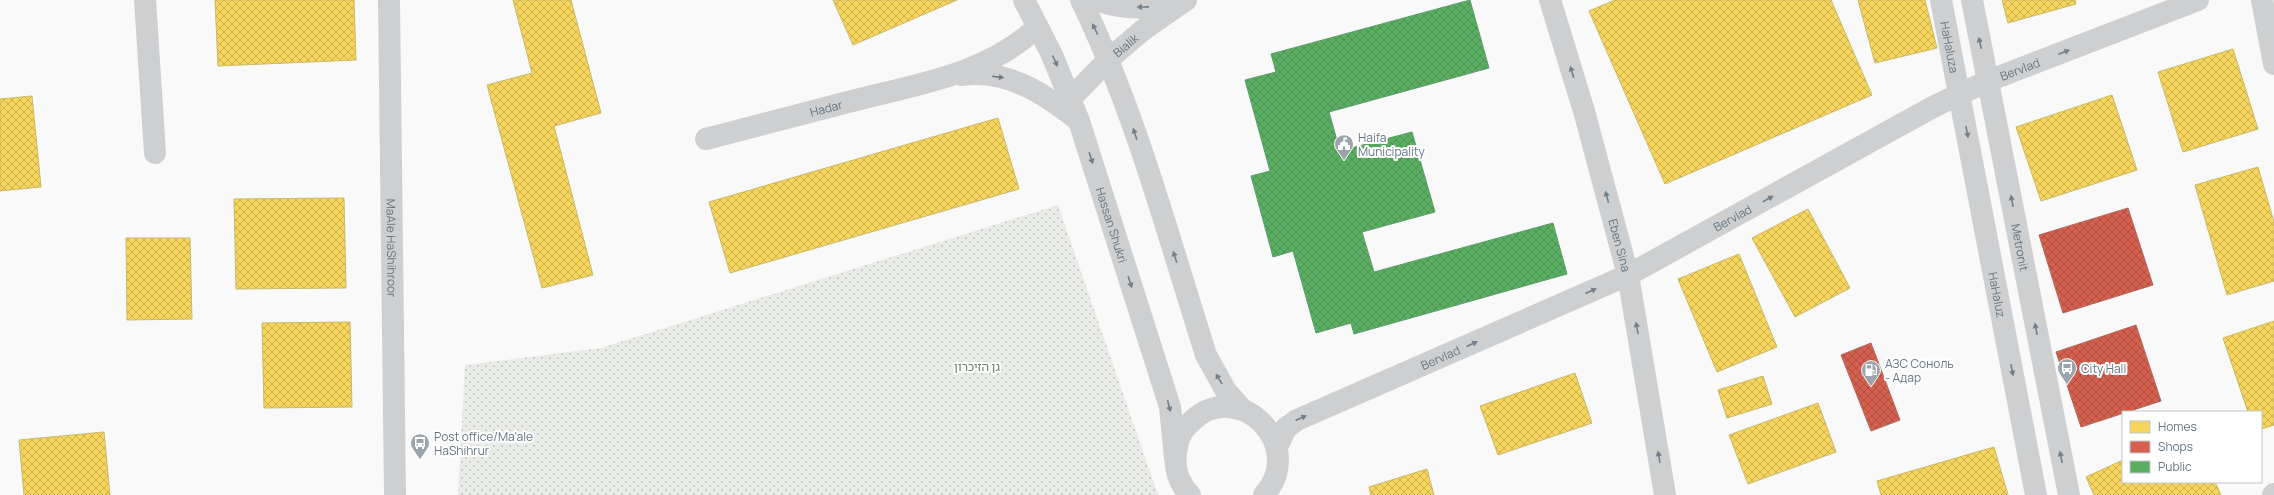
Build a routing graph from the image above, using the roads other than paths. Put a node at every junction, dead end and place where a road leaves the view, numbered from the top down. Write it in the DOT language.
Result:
graph roads {
  1 [pos="145,0"];
  2 [pos="389,0"];
  3 [pos="1024,0"];
  4 [pos="1081,0"];
  5 [pos="1097,0"];
  6 [pos="1181,0"];
  7 [pos="1186,0"];
  8 [pos="1550,0"];
  9 [pos="1941,0"];
  10 [pos="1972,0"];
  11 [pos="2198,0"];
  12 [pos="2261,2"];
  13 [pos="1038,26"];
  14 [pos="1109,59"];
  15 [pos="2274,64"];
  16 [pos="945,77"];
  17 [pos="1988,81"];
  18 [pos="1960,94"];
  19 [pos="1071,98"];
  20 [pos="1079,121"];
  21 [pos="706,139"];
  22 [pos="155,153"];
  23 [pos="1628,275"];
  24 [pos="1243,410"];
  25 [pos="1277,447"];
  26 [pos="1175,458"];
  27 [pos="395,495"];
  28 [pos="1190,495"];
  29 [pos="1265,495"];
  30 [pos="1665,495"];
  31 [pos="2036,495"];
  32 [pos="2069,495"];
  1 -- 22 [label="street"];
  2 -- 27 [label="street, MaAle HaShihroor"];
  3 -- 13 [label="street, Hassan Shukri"];
  14 -- 4 [label="street, one-way"];
  6 -- 5 [label="street, one-way"];
  7 -- 14 [label="street, Bialik"];
  23 -- 8 [label="street, Eben Sina, one-way"];
  9 -- 18 [label="street, HaHaluza"];
  17 -- 10 [label="street, Metronit, one-way"];
  17 -- 11 [label="street, Bervlad, one-way"];
  12 -- 15 [label="street"];
  13 -- 16 [label="street, Hadar"];
  13 -- 19 [label="street, Hassan Shukri, one-way"];
  14 -- 19 [label="street, Bialik"];
  24 -- 14 [label="street, one-way"];
  16 -- 20 [label="street, Hadar, one-way"];
  16 -- 21 [label="street, Hadar"];
  17 -- 18 [label="street, Bervlad"];
  32 -- 17 [label="street, Metronit, one-way"];
  23 -- 18 [label="street, Bervlad, one-way"];
  18 -- 31 [label="street, HaHaluz, one-way"];
  19 -- 20 [label="street, Hassan Shukri"];
  20 -- 26 [label="street, Hassan Shukri, one-way"];
  25 -- 23 [label="street, Bervlad, one-way"];
  30 -- 23 [label="street, Eben Sina, one-way"];
  24 -- 25 [label="street"];
  24 -- 26 [label="street"];
  25 -- 29 [label="street"];
  26 -- 28 [label="street, Hassan Shukri"];
}
